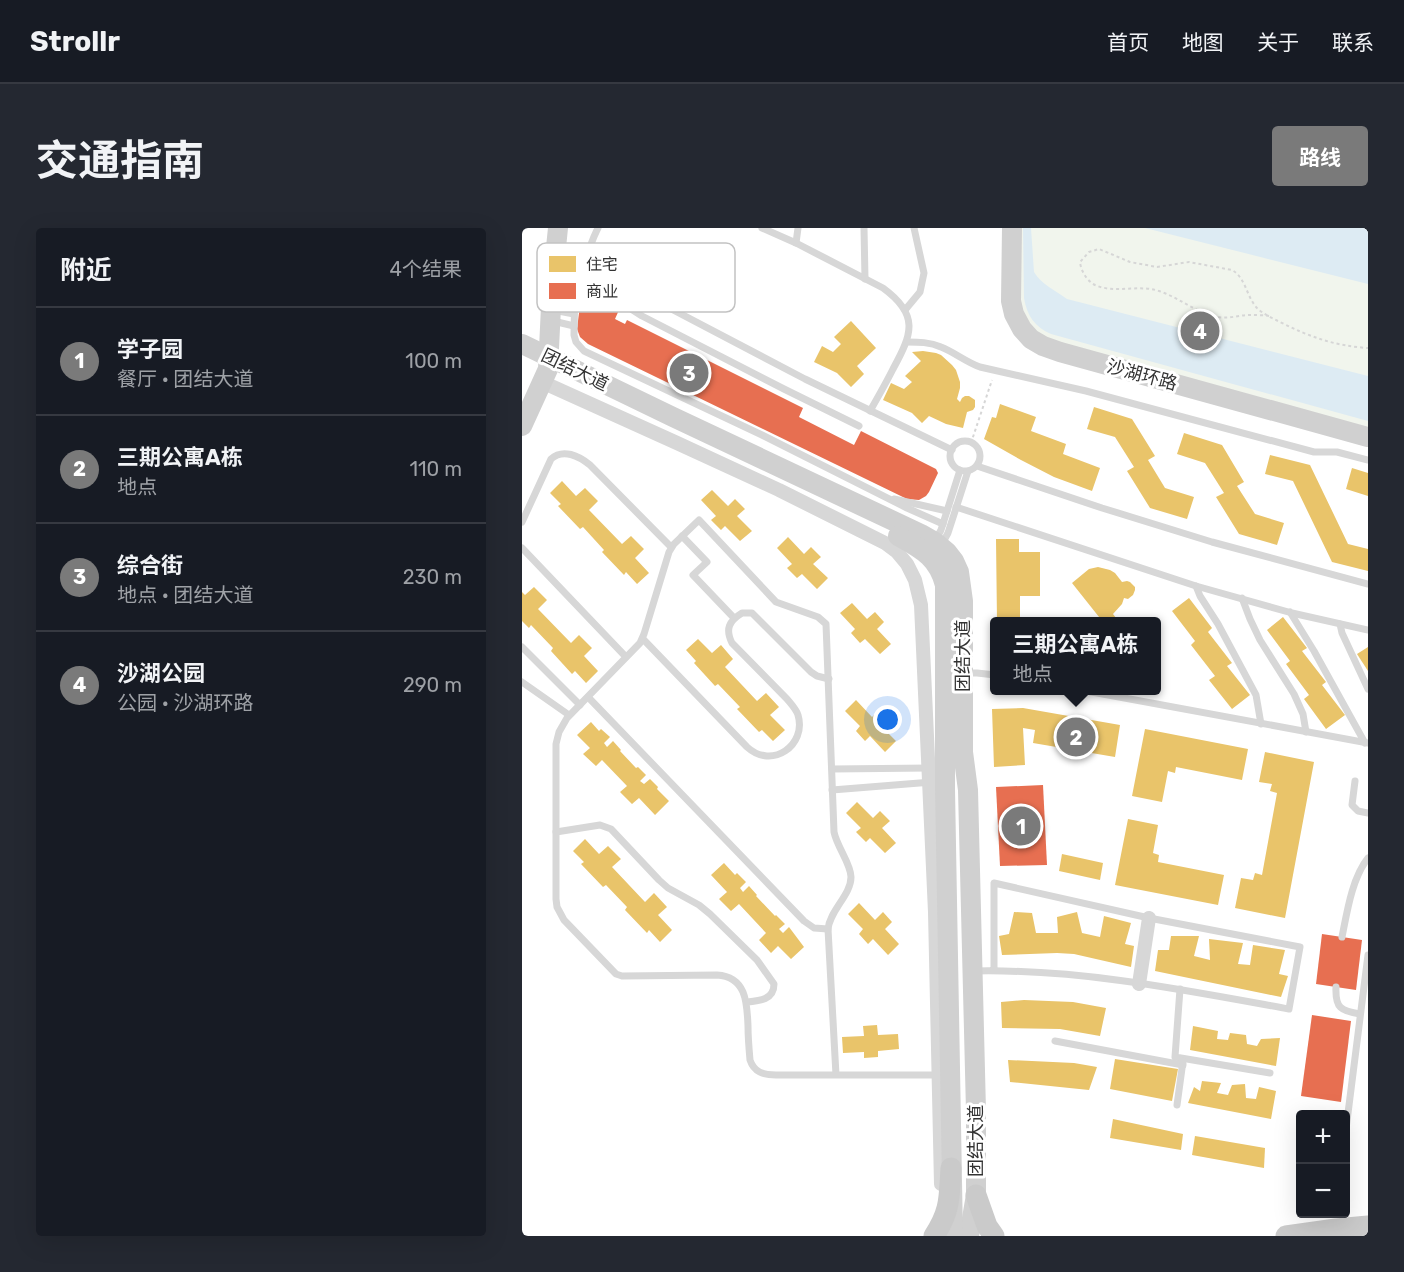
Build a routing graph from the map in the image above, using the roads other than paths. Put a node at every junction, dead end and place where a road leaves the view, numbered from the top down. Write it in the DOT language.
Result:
graph roads {
  1 [pos="558,228"];
  2 [pos="598,228"];
  3 [pos="762,228"];
  4 [pos="798,228"];
  5 [pos="864,228"];
  6 [pos="914,228"];
  7 [pos="1012,228"];
  8 [pos="557,243"];
  9 [pos="591,243"];
  10 [pos="796,243"];
  11 [pos="865,279"];
  12 [pos="905,310"];
  13 [pos="551,312"];
  14 [pos="635,312"];
  15 [pos="677,312"];
  16 [pos="574,314"];
  17 [pos="551,315"];
  18 [pos="574,326"];
  19 [pos="907,342"];
  20 [pos="522,344"];
  21 [pos="522,357"];
  22 [pos="546,370"];
  23 [pos="784,389"];
  24 [pos="780,397"];
  25 [pos="870,411"];
  26 [pos="522,426"];
  27 [pos="860,426"];
  28 [pos="1368,437"];
  29 [pos="952,450"];
  30 [pos="1368,460"];
  31 [pos="977,466"];
  32 [pos="960,470"];
  33 [pos="968,471"];
  34 [pos="889,498"];
  35 [pos="956,507"];
  36 [pos="947,511"];
  37 [pos="522,522"];
  38 [pos="682,536"];
  39 [pos="940,537"];
  40 [pos="671,547"];
  41 [pos="522,548"];
  42 [pos="1368,584"];
  43 [pos="1196,586"];
  44 [pos="1242,598"];
  45 [pos="1290,612"];
  46 [pos="734,618"];
  47 [pos="1340,624"];
  48 [pos="1368,630"];
  49 [pos="643,639"];
  50 [pos="522,647"];
  51 [pos="626,657"];
  52 [pos="963,673"];
  53 [pos="990,674"];
  54 [pos="829,679"];
  55 [pos="522,682"];
  56 [pos="1368,689"];
  57 [pos="1107,695"];
  58 [pos="588,697"];
  59 [pos="580,705"];
  60 [pos="569,716"];
  61 [pos="1261,724"];
  62 [pos="1306,732"];
  63 [pos="1367,743"];
  64 [pos="963,752"];
  65 [pos="832,770"];
  66 [pos="942,780"];
  67 [pos="1355,781"];
  68 [pos="832,790"];
  69 [pos="1368,813"];
  70 [pos="556,832"];
  71 [pos="1368,858"];
  72 [pos="1149,918"];
  73 [pos="828,929"];
  74 [pos="1342,937"];
  75 [pos="1368,955"];
  76 [pos="973,971"];
  77 [pos="994,971"];
  78 [pos="1139,984"];
  79 [pos="1336,987"];
  80 [pos="1180,989"];
  81 [pos="747,1002"];
  82 [pos="1360,1014"];
  83 [pos="1055,1041"];
  84 [pos="1183,1062"];
  85 [pos="1270,1073"];
  86 [pos="836,1075"];
  87 [pos="939,1075"];
  88 [pos="1177,1106"];
  89 [pos="1348,1110"];
  90 [pos="951,1168"];
  91 [pos="976,1195"];
  92 [pos="1368,1226"];
  93 [pos="943,1232"];
  94 [pos="961,1236"];
  95 [pos="969,1236"];
  96 [pos="994,1236"];
  97 [pos="1286,1236"];
  1 -- 8 [label="main road"];
  2 -- 9 [label="lane"];
  3 -- 10 [label="lane"];
  4 -- 10 [label="lane"];
  5 -- 11 [label="lane"];
  6 -- 12 [label="lane"];
  7 -- 28 [label="main road, 沙湖环路"];
  10 -- 11 [label="lane"];
  11 -- 12 [label="lane"];
  12 -- 19 [label="lane"];
  13 -- 17 [label="main road"];
  14 -- 23 [label="lane"];
  15 -- 25 [label="lane"];
  16 -- 17 [label="lane"];
  16 -- 18 [label="lane"];
  17 -- 18 [label="lane"];
  17 -- 22 [label="main road"];
  18 -- 34 [label="lane"];
  19 -- 25 [label="lane"];
  19 -- 30 [label="lane"];
  20 -- 22 [label="main road, 团结大道"];
  21 -- 22 [label="main road, 团结大道"];
  22 -- 26 [label="main road"];
  22 -- 39 [label="main road, 团结大道"];
  22 -- 66 [label="street"];
  22 -- 66 [label="main road, 团结大道"];
  23 -- 24 [label="lane"];
  23 -- 27 [label="lane"];
  25 -- 29 [label="lane"];
  29 -- 31 [label="lane"];
  29 -- 32 [label="lane"];
  31 -- 33 [label="lane"];
  31 -- 42 [label="lane"];
  32 -- 33 [label="lane"];
  32 -- 36 [label="lane"];
  33 -- 35 [label="lane"];
  34 -- 36 [label="lane"];
  34 -- 39 [label="lane"];
  35 -- 39 [label="lane"];
  35 -- 43 [label="lane"];
  36 -- 39 [label="lane"];
  37 -- 40 [label="lane"];
  38 -- 40 [label="lane"];
  38 -- 46 [label="lane"];
  38 -- 54 [label="lane"];
  39 -- 52 [label="main road, 团结大道"];
  40 -- 49 [label="lane"];
  41 -- 51 [label="lane"];
  43 -- 44 [label="lane"];
  43 -- 61 [label="lane"];
  44 -- 45 [label="lane"];
  44 -- 62 [label="lane"];
  45 -- 47 [label="lane"];
  45 -- 63 [label="lane"];
  46 -- 49 [label="lane"];
  46 -- 54 [label="lane"];
  47 -- 48 [label="lane"];
  47 -- 56 [label="lane"];
  49 -- 51 [label="lane"];
  50 -- 59 [label="lane"];
  51 -- 58 [label="lane"];
  52 -- 53 [label="lane"];
  52 -- 64 [label="main road, 团结大道"];
  54 -- 65 [label="lane"];
  55 -- 60 [label="lane"];
  57 -- 61 [label="lane"];
  58 -- 59 [label="lane"];
  58 -- 73 [label="lane"];
  59 -- 60 [label="lane"];
  60 -- 70 [label="lane"];
  61 -- 62 [label="lane"];
  62 -- 63 [label="lane"];
  64 -- 66 [label="main road"];
  64 -- 76 [label="main road, 团结大道"];
  65 -- 66 [label="lane"];
  65 -- 68 [label="lane"];
  66 -- 68 [label="lane"];
  66 -- 87 [label="street"];
  66 -- 90 [label="main road, 团结大道"];
  66 -- 94 [label="main road"];
  66 -- 95 [label="main road"];
  67 -- 69 [label="lane"];
  68 -- 73 [label="lane"];
  70 -- 81 [label="lane"];
  70 -- 81 [label="lane"];
  71 -- 74 [label="lane"];
  72 -- 77 [label="lane"];
  72 -- 78 [label="street"];
  72 -- 80 [label="lane"];
  73 -- 86 [label="lane"];
  75 -- 82 [label="lane"];
  76 -- 77 [label="lane"];
  76 -- 91 [label="main road, 团结大道"];
  77 -- 78 [label="lane"];
  78 -- 80 [label="lane"];
  79 -- 82 [label="lane"];
  80 -- 84 [label="lane"];
  81 -- 86 [label="lane"];
  82 -- 89 [label="lane"];
  83 -- 84 [label="lane"];
  84 -- 85 [label="lane"];
  84 -- 88 [label="lane"];
  86 -- 87 [label="lane"];
  87 -- 93 [label="street"];
  90 -- 93 [label="main road"];
  91 -- 95 [label="main road, 团结大道"];
  91 -- 96 [label="main road"];
  92 -- 97 [label="main road"];
}
